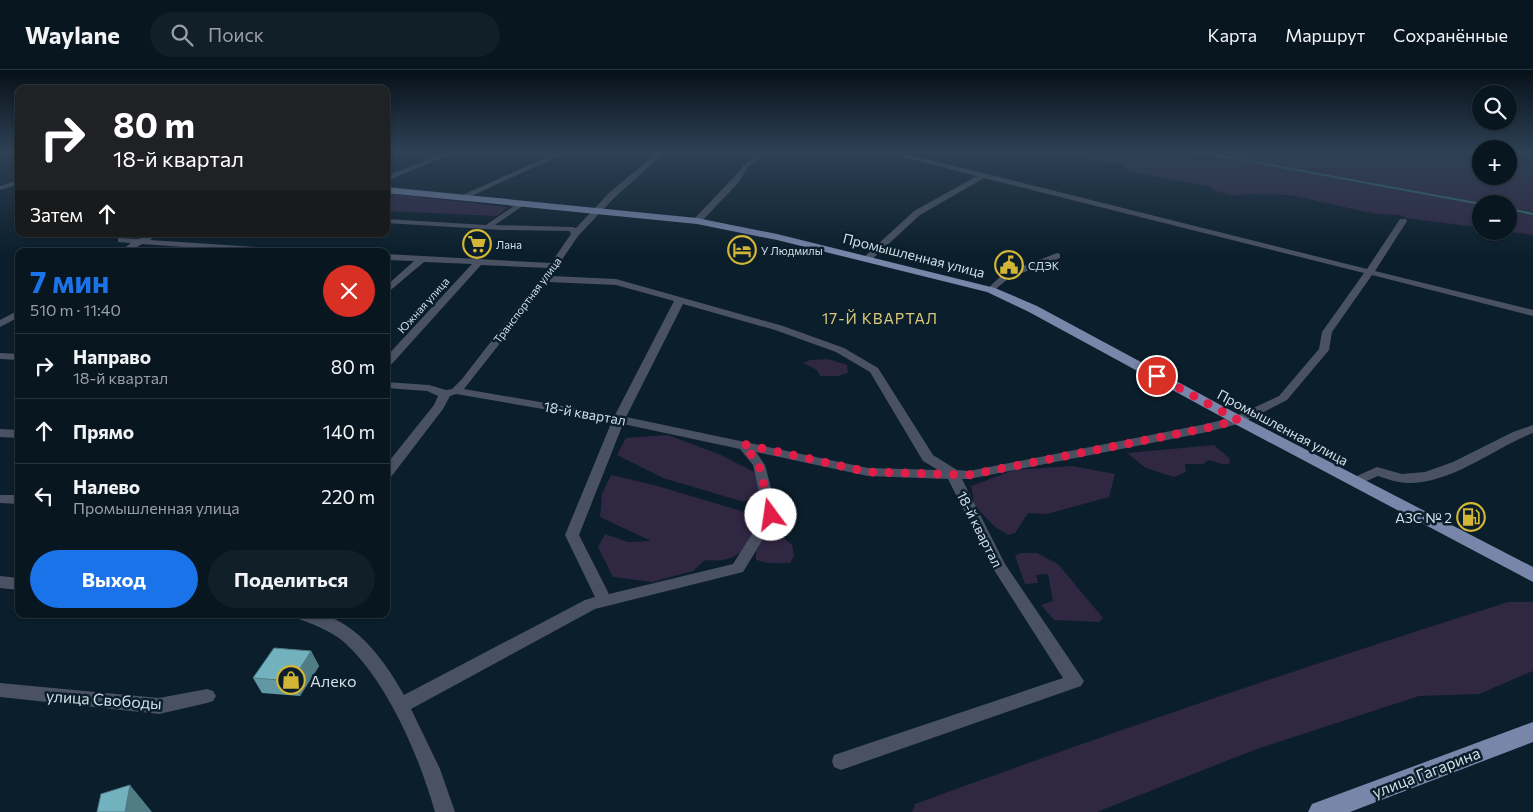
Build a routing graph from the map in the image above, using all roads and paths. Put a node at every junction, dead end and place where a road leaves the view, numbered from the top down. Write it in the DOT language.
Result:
graph roads {
  1 [pos="488,186"];
  2 [pos="624,186"];
  3 [pos="731,186"];
  4 [pos="965,186"];
  5 [pos="1020,186"];
  6 [pos="390,190"];
  7 [pos="462,197"];
  8 [pos="521,203"];
  9 [pos="599,210"];
  10 [pos="697,221"];
  11 [pos="1403,221"];
  12 [pos="390,222"];
  13 [pos="489,226"];
  14 [pos="576,234"];
  15 [pos="149,237"];
  16 [pos="120,240"];
  17 [pos="140,242"];
  18 [pos="129,248"];
  19 [pos="227,248"];
  20 [pos="1057,256"];
  21 [pos="390,258"];
  22 [pos="422,259"];
  23 [pos="867,259"];
  24 [pos="479,262"];
  25 [pos="553,266"];
  26 [pos="1368,273"];
  27 [pos="545,279"];
  28 [pos="390,287"];
  29 [pos="991,290"];
  30 [pos="680,300"];
  31 [pos="1533,313"];
  32 [pos="15,315"];
  33 [pos="0,324"];
  34 [pos="0,356"];
  35 [pos="15,357"];
  36 [pos="390,360"];
  37 [pos="390,385"];
  38 [pos="451,392"];
  39 [pos="619,418"];
  40 [pos="1238,420"];
  41 [pos="1533,429"];
  42 [pos="0,432"];
  43 [pos="15,434"];
  44 [pos="743,444"];
  45 [pos="392,459"];
  46 [pos="952,473"];
  47 [pos="1356,482"];
  48 [pos="0,499"];
  49 [pos="15,500"];
  50 [pos="1533,576"];
  51 [pos="0,582"];
  52 [pos="15,584"];
  53 [pos="605,601"];
  54 [pos="316,618"];
  55 [pos="0,690"];
  56 [pos="207,696"];
  57 [pos="400,706"];
  58 [pos="1533,732"];
  59 [pos="841,761"];
  60 [pos="446,812"];
  61 [pos="1320,812"];
  1 -- 7 [label="street"];
  2 -- 9 [label="street, Транспортная улица"];
  3 -- 10 [label="street"];
  4 -- 23 [label="street"];
  5 -- 26 [label="street"];
  6 -- 7 [label="main road, Промышленная улица"];
  7 -- 8 [label="main road, Промышленная улица"];
  8 -- 9 [label="main road, Промышленная улица"];
  8 -- 13 [label="street"];
  9 -- 10 [label="main road, Промышленная улица"];
  9 -- 14 [label="street, Транспортная улица"];
  10 -- 23 [label="main road, Промышленная улица"];
  11 -- 26 [label="street"];
  12 -- 13 [label="street"];
  13 -- 14 [label="street"];
  14 -- 25 [label="street, Транспортная улица"];
  15 -- 17 [label="street"];
  16 -- 17 [label="street"];
  17 -- 18 [label="street"];
  17 -- 19 [label="street"];
  20 -- 29 [label="street"];
  21 -- 22 [label="street"];
  22 -- 24 [label="street"];
  22 -- 28 [label="street"];
  23 -- 29 [label="main road, Промышленная улица"];
  24 -- 25 [label="street"];
  24 -- 36 [label="street, Южная улица"];
  25 -- 27 [label="street, Транспортная улица"];
  26 -- 31 [label="street"];
  26 -- 40 [label="street"];
  27 -- 30 [label="street"];
  27 -- 38 [label="street, Транспортная улица"];
  29 -- 40 [label="main road, Промышленная улица"];
  30 -- 39 [label="street"];
  30 -- 46 [label="street"];
  32 -- 33 [label="street"];
  34 -- 35 [label="street"];
  37 -- 38 [label="street, 18-й квартал"];
  38 -- 39 [label="street, 18-й квартал"];
  38 -- 45 [label="street, Транспортная улица"];
  39 -- 44 [label="street, 18-й квартал"];
  39 -- 53 [label="street"];
  40 -- 46 [label="street"];
  40 -- 47 [label="main road, Промышленная улица"];
  41 -- 47 [label="street"];
  42 -- 43 [label="street"];
  44 -- 46 [label="street, 18-й квартал"];
  44 -- 53 [label="street"];
  46 -- 59 [label="street, 18-й квартал"];
  47 -- 50 [label="main road, Промышленная улица"];
  48 -- 49 [label="street"];
  51 -- 52 [label="street"];
  53 -- 57 [label="street"];
  54 -- 57 [label="street"];
  55 -- 56 [label="street, улица Свободы"];
  57 -- 60 [label="street"];
  58 -- 61 [label="main road, улица Гагарина"];
}
